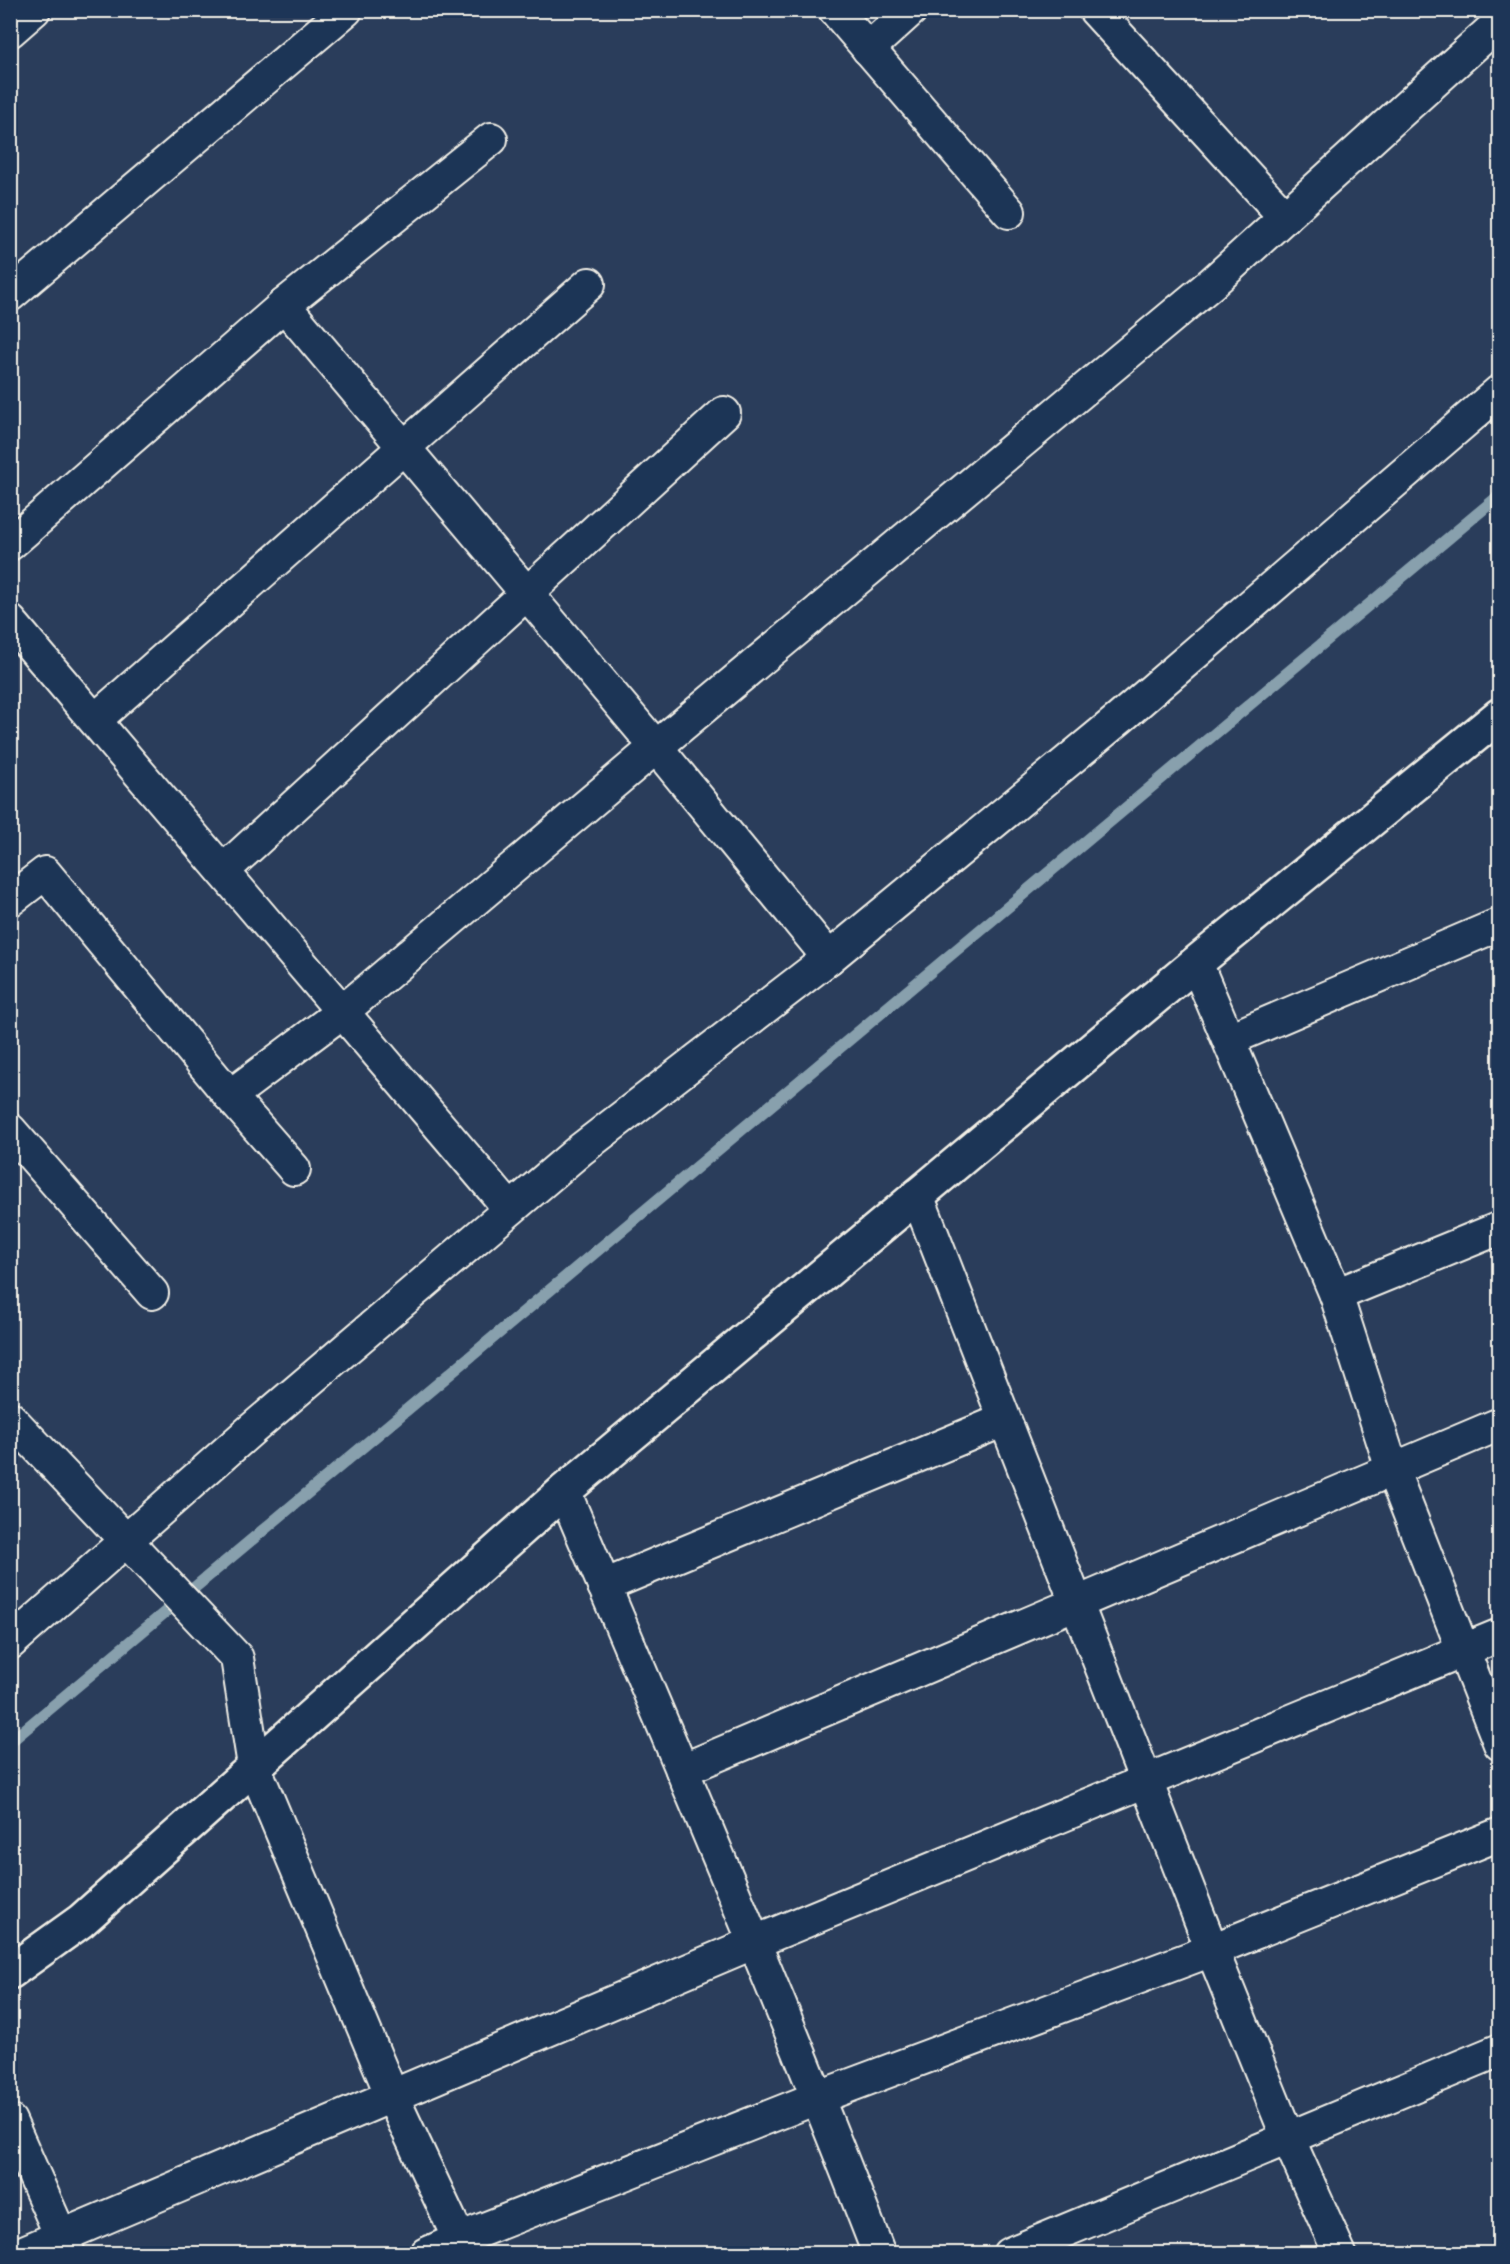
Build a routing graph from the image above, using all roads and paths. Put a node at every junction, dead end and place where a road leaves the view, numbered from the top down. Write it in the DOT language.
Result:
graph roads {
  1 [pos="34,10"];
  2 [pos="346,10"];
  3 [pos="835,10"];
  4 [pos="911,10"];
  5 [pos="1095,10"];
  6 [pos="1500,22"];
  7 [pos="10,31"];
  8 [pos="868,48"];
  9 [pos="491,139"];
  10 [pos="1009,212"];
  11 [pos="1285,217"];
  12 [pos="589,284"];
  13 [pos="10,295"];
  14 [pos="284,305"];
  15 [pos="1500,391"];
  16 [pos="724,413"];
  17 [pos="404,447"];
  18 [pos="10,544"];
  19 [pos="526,594"];
  20 [pos="10,621"];
  21 [pos="1500,715"];
  22 [pos="95,720"];
  23 [pos="656,747"];
  24 [pos="223,871"];
  25 [pos="10,900"];
  26 [pos="1500,924"];
  27 [pos="829,958"];
  28 [pos="1196,963"];
  29 [pos="342,1012"];
  30 [pos="1230,1039"];
  31 [pos="230,1096"];
  32 [pos="10,1131"];
  33 [pos="294,1168"];
  34 [pos="917,1195"];
  35 [pos="510,1209"];
  36 [pos="1500,1228"];
  37 [pos="152,1293"];
  38 [pos="1336,1295"];
  39 [pos="10,1418"];
  40 [pos="1004,1420"];
  41 [pos="1500,1424"];
  42 [pos="1392,1469"];
  43 [pos="564,1491"];
  44 [pos="126,1541"];
  45 [pos="604,1586"];
  46 [pos="1075,1603"];
  47 [pos="1500,1635"];
  48 [pos="10,1643"];
  49 [pos="1462,1651"];
  50 [pos="1500,1743"];
  51 [pos="254,1766"];
  52 [pos="682,1770"];
  53 [pos="1146,1780"];
  54 [pos="1500,1834"];
  55 [pos="755,1942"];
  56 [pos="1212,1950"];
  57 [pos="10,1972"];
  58 [pos="1500,2050"];
  59 [pos="392,2096"];
  60 [pos="819,2097"];
  61 [pos="10,2121"];
  62 [pos="1288,2138"];
  63 [pos="65,2245"];
  64 [pos="462,2246"];
  65 [pos="19,2253"];
  66 [pos="426,2253"];
  67 [pos="879,2253"];
  68 [pos="1009,2253"];
  69 [pos="1340,2253"];
  1 -- 7 [label="street"];
  2 -- 13 [label="street"];
  3 -- 8 [label="street"];
  4 -- 8 [label="street"];
  5 -- 11 [label="street"];
  6 -- 11 [label="street"];
  8 -- 10 [label="street"];
  9 -- 14 [label="street"];
  11 -- 23 [label="street"];
  12 -- 17 [label="street"];
  14 -- 17 [label="street"];
  14 -- 18 [label="street"];
  15 -- 27 [label="street"];
  16 -- 19 [label="street"];
  17 -- 19 [label="street"];
  17 -- 22 [label="street"];
  19 -- 23 [label="street"];
  19 -- 24 [label="street"];
  20 -- 22 [label="street"];
  21 -- 28 [label="street"];
  22 -- 24 [label="street"];
  23 -- 27 [label="street"];
  23 -- 29 [label="street"];
  24 -- 29 [label="street"];
  25 -- 31 [label="street"];
  26 -- 30 [label="street"];
  27 -- 35 [label="street"];
  28 -- 30 [label="street"];
  28 -- 34 [label="street"];
  29 -- 31 [label="street"];
  29 -- 35 [label="street"];
  30 -- 38 [label="street"];
  31 -- 33 [label="street"];
  32 -- 37 [label="street"];
  34 -- 40 [label="street"];
  34 -- 43 [label="street"];
  35 -- 44 [label="street"];
  36 -- 38 [label="street"];
  38 -- 42 [label="street"];
  39 -- 44 [label="street"];
  40 -- 45 [label="street"];
  40 -- 46 [label="street"];
  41 -- 42 [label="street"];
  42 -- 46 [label="street"];
  42 -- 49 [label="street"];
  43 -- 45 [label="street"];
  43 -- 51 [label="street"];
  44 -- 48 [label="street"];
  44 -- 51 [label="street"];
  45 -- 52 [label="street"];
  46 -- 52 [label="street"];
  46 -- 53 [label="street"];
  47 -- 49 [label="street"];
  49 -- 50 [label="street"];
  49 -- 53 [label="street"];
  51 -- 57 [label="street"];
  51 -- 59 [label="street"];
  52 -- 55 [label="street"];
  53 -- 55 [label="street"];
  53 -- 56 [label="street"];
  54 -- 56 [label="street"];
  55 -- 59 [label="street"];
  55 -- 60 [label="street"];
  56 -- 60 [label="street"];
  56 -- 62 [label="street"];
  58 -- 62 [label="street"];
  59 -- 63 [label="street"];
  59 -- 64 [label="street"];
  60 -- 64 [label="street"];
  60 -- 67 [label="street"];
  61 -- 63 [label="street"];
  62 -- 68 [label="street"];
  62 -- 69 [label="street"];
  63 -- 65 [label="street"];
  64 -- 66 [label="street"];
}
